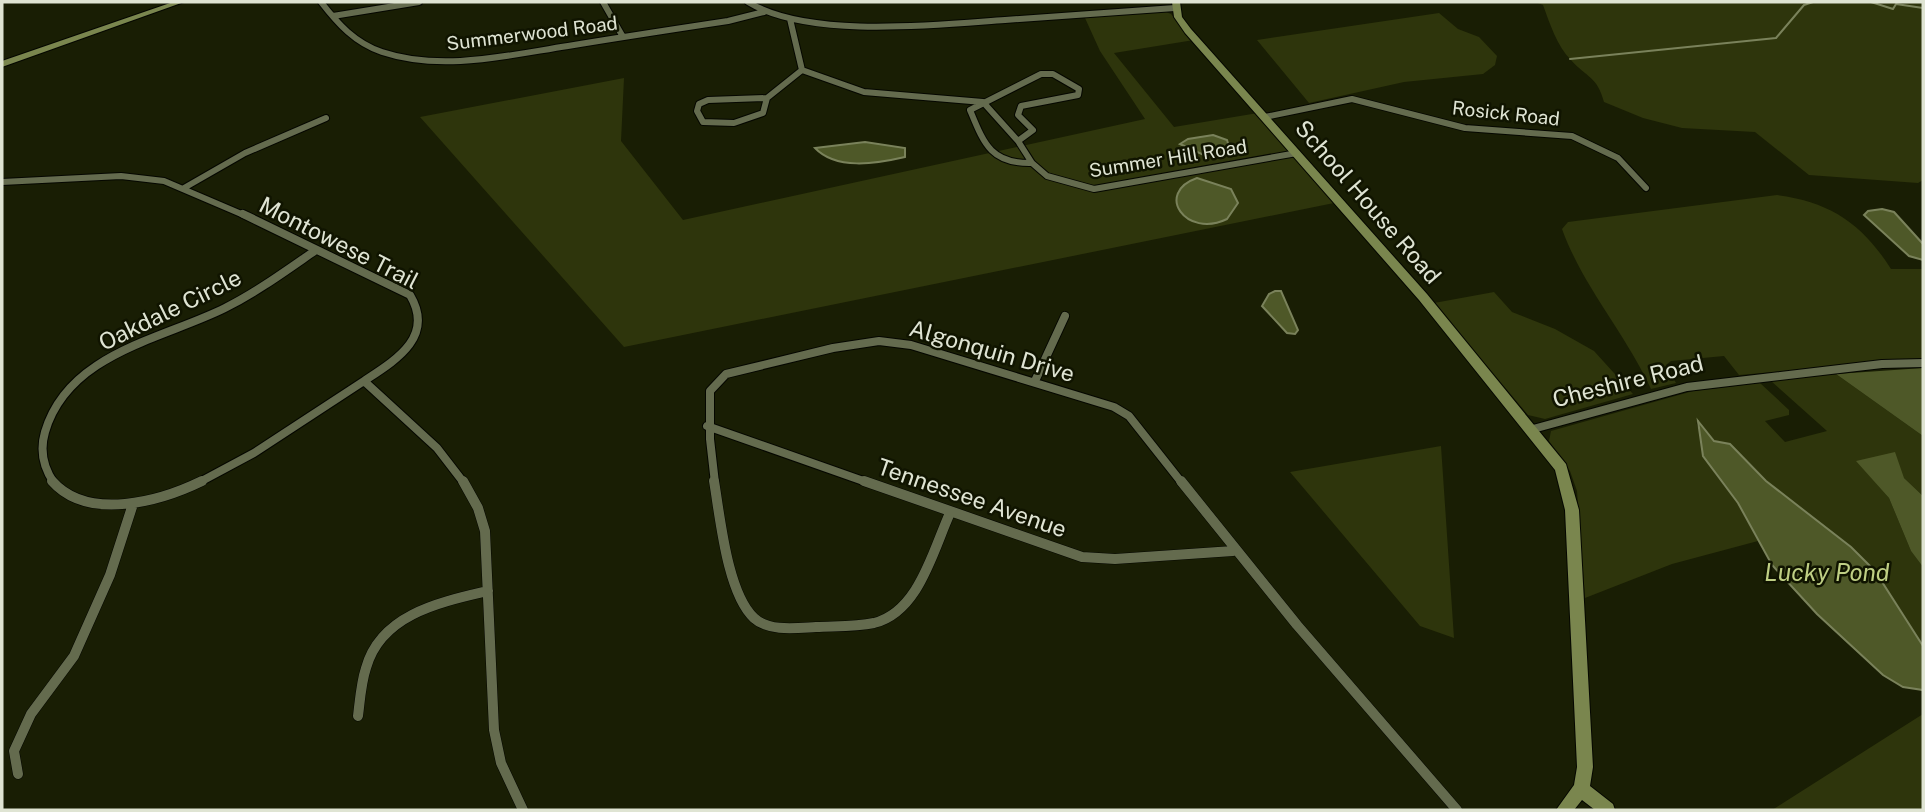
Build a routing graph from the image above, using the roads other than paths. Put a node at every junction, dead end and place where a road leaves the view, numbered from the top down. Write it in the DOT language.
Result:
graph roads {
  1 [pos="180,2"];
  2 [pos="321,2"];
  3 [pos="419,2"];
  4 [pos="603,2"];
  5 [pos="748,2"];
  6 [pos="1175,5"];
  7 [pos="764,12"];
  8 [pos="333,16"];
  9 [pos="790,19"];
  10 [pos="623,37"];
  11 [pos="2,64"];
  12 [pos="802,70"];
  13 [pos="767,98"];
  14 [pos="983,102"];
  15 [pos="1265,117"];
  16 [pos="326,118"];
  17 [pos="1018,141"];
  18 [pos="1297,153"];
  19 [pos="1032,163"];
  20 [pos="2,182"];
  21 [pos="184,188"];
  22 [pos="1646,188"];
  23 [pos="316,250"];
  24 [pos="1065,316"];
  25 [pos="1923,363"];
  26 [pos="364,382"];
  27 [pos="1035,382"];
  28 [pos="707,426"];
  29 [pos="1533,429"];
  30 [pos="133,504"];
  31 [pos="950,513"];
  32 [pos="1233,551"];
  33 [pos="488,591"];
  34 [pos="358,716"];
  35 [pos="18,774"];
  36 [pos="1581,789"];
  37 [pos="523,810"];
  38 [pos="1457,810"];
  39 [pos="1564,810"];
  40 [pos="1607,810"];
  1 -- 11 [label="street"];
  2 -- 8 [label="street, Summerwood Road"];
  3 -- 8 [label="street"];
  4 -- 10 [label="street"];
  5 -- 7 [label="street"];
  6 -- 9 [label="street"];
  6 -- 15 [label="street, School House Road"];
  7 -- 9 [label="street"];
  7 -- 10 [label="street, Summerwood Road"];
  8 -- 10 [label="street, Summerwood Road"];
  9 -- 12 [label="street"];
  12 -- 13 [label="street"];
  12 -- 14 [label="street"];
  13 -- 13 [label="street"];
  14 -- 17 [label="street, Summer Hill Road"];
  14 -- 17 [label="street"];
  14 -- 19 [label="street"];
  15 -- 18 [label="street, School House Road"];
  15 -- 22 [label="street, Rosick Road"];
  16 -- 21 [label="street"];
  17 -- 19 [label="street, Summer Hill Road"];
  18 -- 19 [label="street, Summer Hill Road"];
  18 -- 29 [label="street, School House Road"];
  20 -- 21 [label="street, Montowese Trail"];
  21 -- 23 [label="street, Montowese Trail"];
  23 -- 26 [label="street, Montowese Trail"];
  23 -- 30 [label="street, Oakdale Circle"];
  24 -- 27 [label="street"];
  25 -- 29 [label="street, Cheshire Road"];
  26 -- 30 [label="street, Oakdale Circle"];
  26 -- 33 [label="street"];
  27 -- 28 [label="street, Algonquin Drive"];
  27 -- 32 [label="street, Algonquin Drive"];
  28 -- 31 [label="street, Tennessee Avenue"];
  28 -- 31 [label="street, Algonquin Drive"];
  29 -- 36 [label="street, Cheshire Road"];
  30 -- 35 [label="street"];
  31 -- 32 [label="street, Tennessee Avenue"];
  32 -- 38 [label="street, Algonquin Drive"];
  33 -- 34 [label="street"];
  33 -- 37 [label="street"];
  36 -- 39 [label="street"];
  36 -- 40 [label="street"];
}
